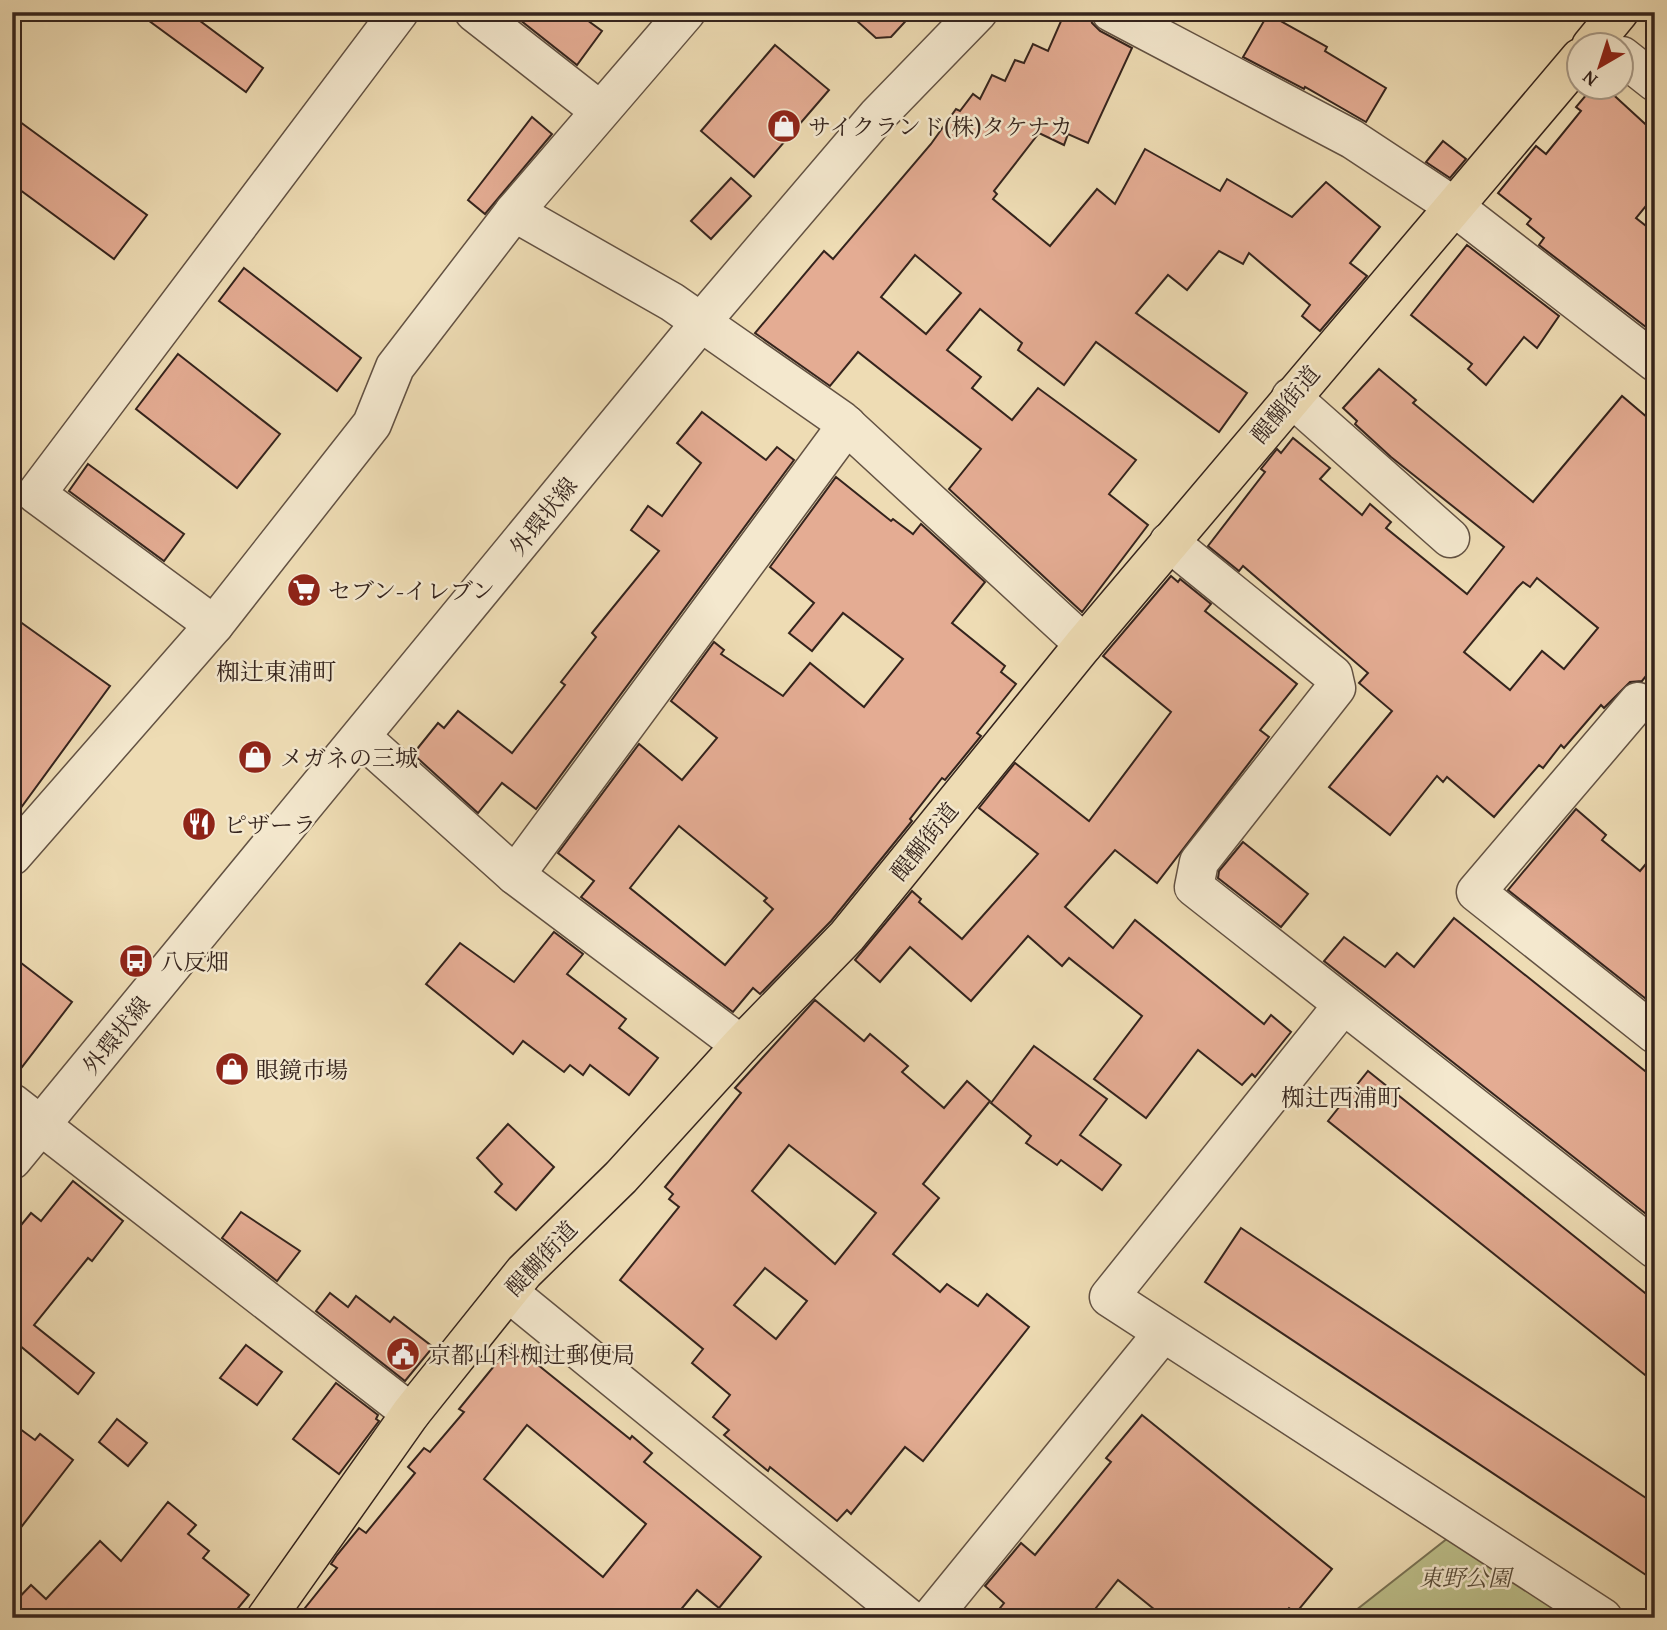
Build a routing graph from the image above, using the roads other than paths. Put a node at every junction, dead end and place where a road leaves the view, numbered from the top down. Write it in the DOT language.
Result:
graph roads {
  1 [pos="400,12"];
  2 [pos="474,12"];
  3 [pos="686,12"];
  4 [pos="978,12"];
  5 [pos="1111,12"];
  6 [pos="1636,67"];
  7 [pos="1566,82"];
  8 [pos="1655,82"];
  9 [pos="599,110"];
  10 [pos="1452,205"];
  11 [pos="514,212"];
  12 [pos="702,321"];
  13 [pos="1655,362"];
  14 [pos="1291,397"];
  15 [pos="847,425"];
  16 [pos="1450,538"];
  17 [pos="1169,542"];
  18 [pos="214,625"];
  19 [pos="1084,644"];
  20 [pos="1638,702"];
  21 [pos="361,737"];
  22 [pos="12,856"];
  23 [pos="515,875"];
  24 [pos="1343,1005"];
  25 [pos="1655,1034"];
  26 [pos="741,1045"];
  27 [pos="27,1114"];
  28 [pos="12,1160"];
  29 [pos="1655,1249"];
  30 [pos="508,1292"];
  31 [pos="1163,1334"];
  32 [pos="411,1413"];
  33 [pos="266,1618"];
  34 [pos="908,1618"];
  35 [pos="931,1618"];
  36 [pos="1603,1618"];
  1 -- 18 [label="street"];
  2 -- 9 [label="street"];
  3 -- 9 [label="street"];
  4 -- 12 [label="street, 外環状線"];
  5 -- 10 [label="street"];
  6 -- 8 [label="street"];
  7 -- 10 [label="main road, 醍醐街道"];
  9 -- 11 [label="street"];
  10 -- 13 [label="street"];
  10 -- 14 [label="main road, 醍醐街道"];
  11 -- 12 [label="street"];
  11 -- 18 [label="street"];
  12 -- 15 [label="street"];
  12 -- 21 [label="street, 外環状線"];
  14 -- 16 [label="street"];
  14 -- 17 [label="main road, 醍醐街道"];
  15 -- 19 [label="street"];
  15 -- 23 [label="street"];
  17 -- 19 [label="main road, 醍醐街道"];
  17 -- 24 [label="street"];
  18 -- 22 [label="street"];
  19 -- 26 [label="main road, 醍醐街道"];
  20 -- 25 [label="street"];
  21 -- 23 [label="street"];
  21 -- 27 [label="street, 外環状線"];
  23 -- 26 [label="street"];
  24 -- 29 [label="street"];
  24 -- 31 [label="street"];
  26 -- 30 [label="main road, 醍醐街道"];
  27 -- 28 [label="street, 外環状線"];
  27 -- 32 [label="street"];
  30 -- 32 [label="main road, 醍醐街道"];
  30 -- 34 [label="street"];
  31 -- 35 [label="street"];
  31 -- 36 [label="street"];
  32 -- 33 [label="main road, 醍醐街道"];
}
